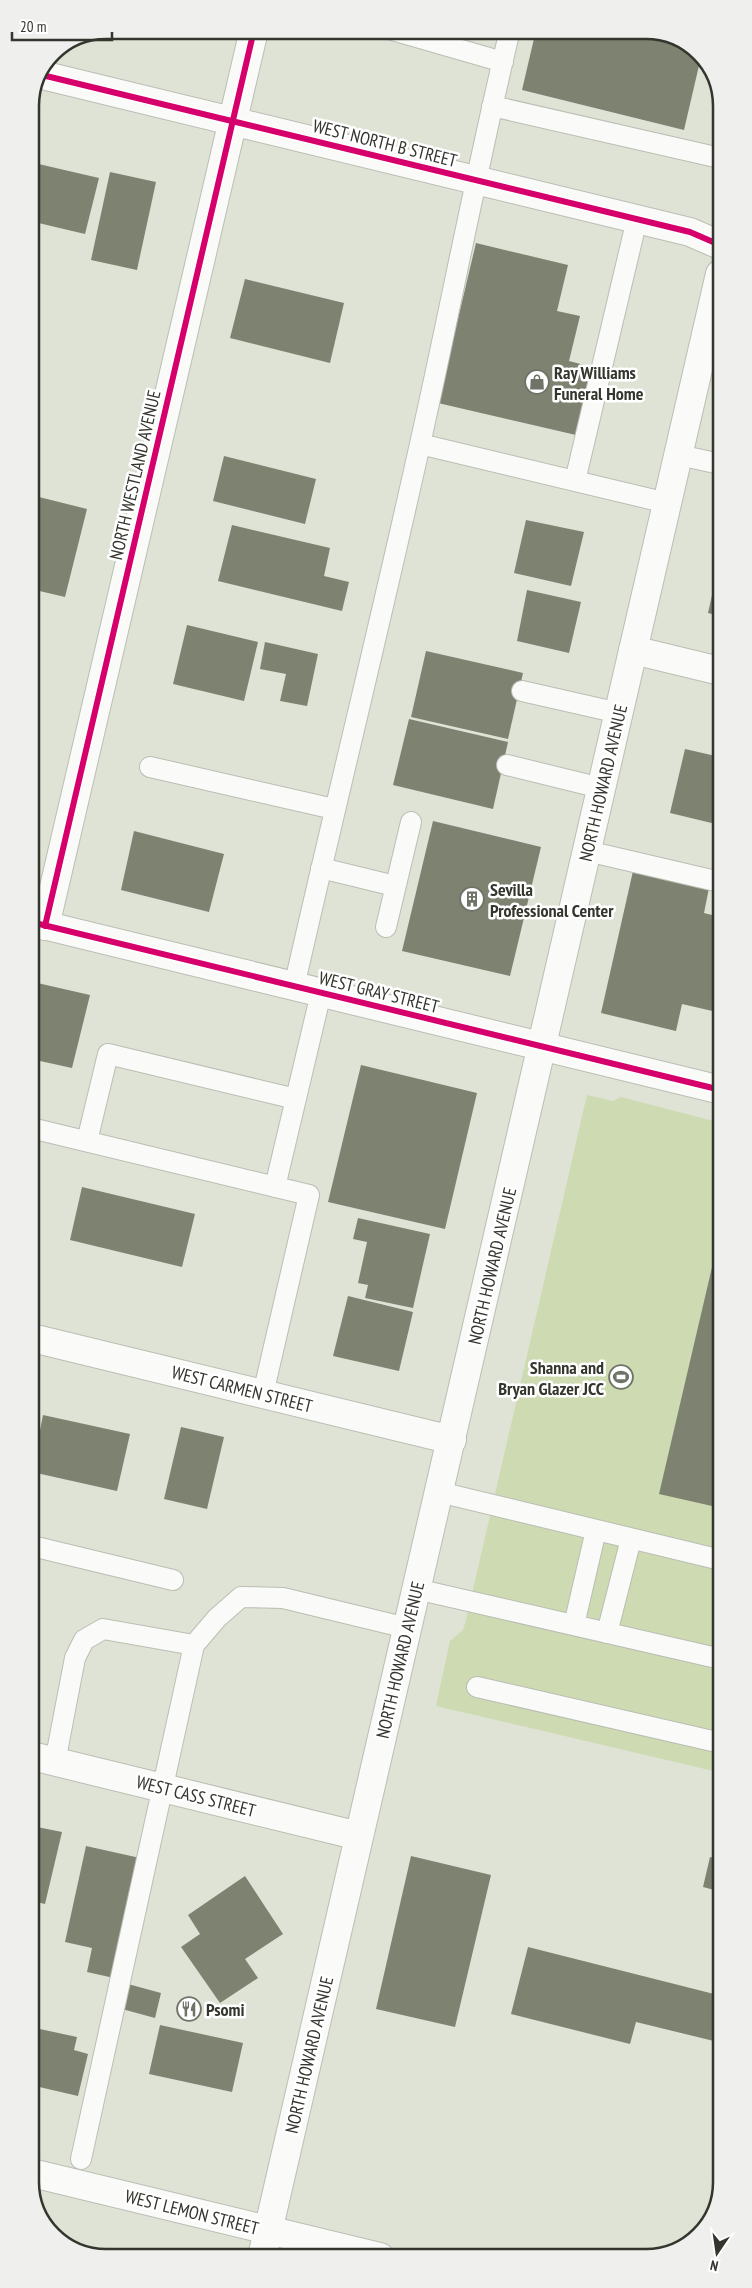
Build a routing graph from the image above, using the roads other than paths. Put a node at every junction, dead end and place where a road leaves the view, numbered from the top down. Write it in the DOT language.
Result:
graph roads {
  1 [pos="252,39"];
  2 [pos="423,39"];
  3 [pos="508,39"];
  4 [pos="503,62"];
  5 [pos="46,76"];
  6 [pos="492,106"];
  7 [pos="233,121"];
  8 [pos="713,156"];
  9 [pos="476,180"];
  10 [pos="637,219"];
  11 [pos="713,242"];
  12 [pos="713,305"];
  13 [pos="420,444"];
  14 [pos="679,455"];
  15 [pos="713,462"];
  16 [pos="575,481"];
  17 [pos="667,503"];
  18 [pos="633,650"];
  19 [pos="713,669"];
  20 [pos="522,691"];
  21 [pos="619,713"];
  22 [pos="507,765"];
  23 [pos="150,767"];
  24 [pos="602,788"];
  25 [pos="334,809"];
  26 [pos="411,822"];
  27 [pos="587,851"];
  28 [pos="321,868"];
  29 [pos="713,880"];
  30 [pos="395,886"];
  31 [pos="39,920"];
  32 [pos="39,924"];
  33 [pos="386,927"];
  34 [pos="294,987"];
  35 [pos="321,993"];
  36 [pos="542,1047"];
  37 [pos="713,1088"];
  38 [pos="296,1099"];
  39 [pos="39,1130"];
  40 [pos="87,1142"];
  41 [pos="275,1187"];
  42 [pos="39,1340"];
  43 [pos="263,1394"];
  44 [pos="452,1440"];
  45 [pos="439,1492"];
  46 [pos="596,1530"];
  47 [pos="631,1539"];
  48 [pos="39,1548"];
  49 [pos="713,1558"];
  50 [pos="174,1580"];
  51 [pos="416,1589"];
  52 [pos="574,1625"];
  53 [pos="407,1628"];
  54 [pos="607,1633"];
  55 [pos="194,1645"];
  56 [pos="713,1657"];
  57 [pos="477,1687"];
  58 [pos="713,1741"];
  59 [pos="44,1759"];
  60 [pos="161,1788"];
  61 [pos="359,1836"];
  62 [pos="81,2160"];
  63 [pos="39,2175"];
  64 [pos="268,2231"];
  65 [pos="264,2249"];
  66 [pos="346,2249"];
  1 -- 7 [label="street, NORTH WESTLAND AVENUE"];
  2 -- 4 [label="lane"];
  3 -- 4 [label="lane"];
  4 -- 6 [label="lane"];
  5 -- 7 [label="street, WEST NORTH B STREET"];
  6 -- 8 [label="lane"];
  6 -- 9 [label="lane"];
  7 -- 9 [label="street, WEST NORTH B STREET"];
  7 -- 31 [label="street, NORTH WESTLAND AVENUE"];
  9 -- 10 [label="street, WEST NORTH B STREET"];
  9 -- 13 [label="lane"];
  10 -- 11 [label="street, WEST NORTH B STREET"];
  10 -- 16 [label="lane"];
  12 -- 14 [label="street, NORTH HOWARD AVENUE"];
  13 -- 16 [label="lane"];
  13 -- 25 [label="lane"];
  14 -- 15 [label="lane"];
  14 -- 17 [label="street, NORTH HOWARD AVENUE"];
  16 -- 17 [label="lane"];
  17 -- 18 [label="street, NORTH HOWARD AVENUE"];
  18 -- 19 [label="street"];
  18 -- 21 [label="street, NORTH HOWARD AVENUE"];
  20 -- 21 [label="lane"];
  21 -- 24 [label="street, NORTH HOWARD AVENUE"];
  22 -- 24 [label="lane"];
  23 -- 25 [label="lane"];
  24 -- 27 [label="street, NORTH HOWARD AVENUE"];
  25 -- 28 [label="lane"];
  26 -- 30 [label="lane"];
  27 -- 29 [label="lane"];
  27 -- 36 [label="street, NORTH HOWARD AVENUE"];
  28 -- 30 [label="lane"];
  28 -- 34 [label="lane"];
  30 -- 33 [label="lane"];
  32 -- 34 [label="street, WEST GRAY STREET"];
  34 -- 35 [label="street, WEST GRAY STREET"];
  35 -- 36 [label="street, WEST GRAY STREET"];
  35 -- 38 [label="lane"];
  36 -- 37 [label="street, WEST GRAY STREET"];
  36 -- 44 [label="street, NORTH HOWARD AVENUE"];
  38 -- 40 [label="lane"];
  38 -- 41 [label="lane"];
  39 -- 40 [label="lane"];
  40 -- 41 [label="lane"];
  41 -- 43 [label="lane"];
  42 -- 43 [label="street, WEST CARMEN STREET"];
  43 -- 44 [label="street, WEST CARMEN STREET"];
  44 -- 45 [label="street, NORTH HOWARD AVENUE"];
  45 -- 46 [label="lane"];
  45 -- 51 [label="street, NORTH HOWARD AVENUE"];
  46 -- 47 [label="lane"];
  46 -- 52 [label="lane"];
  47 -- 49 [label="lane"];
  47 -- 54 [label="lane"];
  48 -- 50 [label="lane"];
  51 -- 52 [label="lane"];
  51 -- 53 [label="street, NORTH HOWARD AVENUE"];
  52 -- 54 [label="lane"];
  53 -- 55 [label="lane"];
  53 -- 61 [label="street, NORTH HOWARD AVENUE"];
  54 -- 56 [label="lane"];
  55 -- 59 [label="lane"];
  55 -- 60 [label="lane"];
  57 -- 58 [label="lane"];
  59 -- 60 [label="street, WEST CASS STREET"];
  60 -- 61 [label="street, WEST CASS STREET"];
  60 -- 62 [label="lane"];
  61 -- 64 [label="street, NORTH HOWARD AVENUE"];
  63 -- 64 [label="street, WEST LEMON STREET"];
  64 -- 65 [label="street, NORTH HOWARD AVENUE"];
  64 -- 66 [label="street, WEST LEMON STREET"];
}
